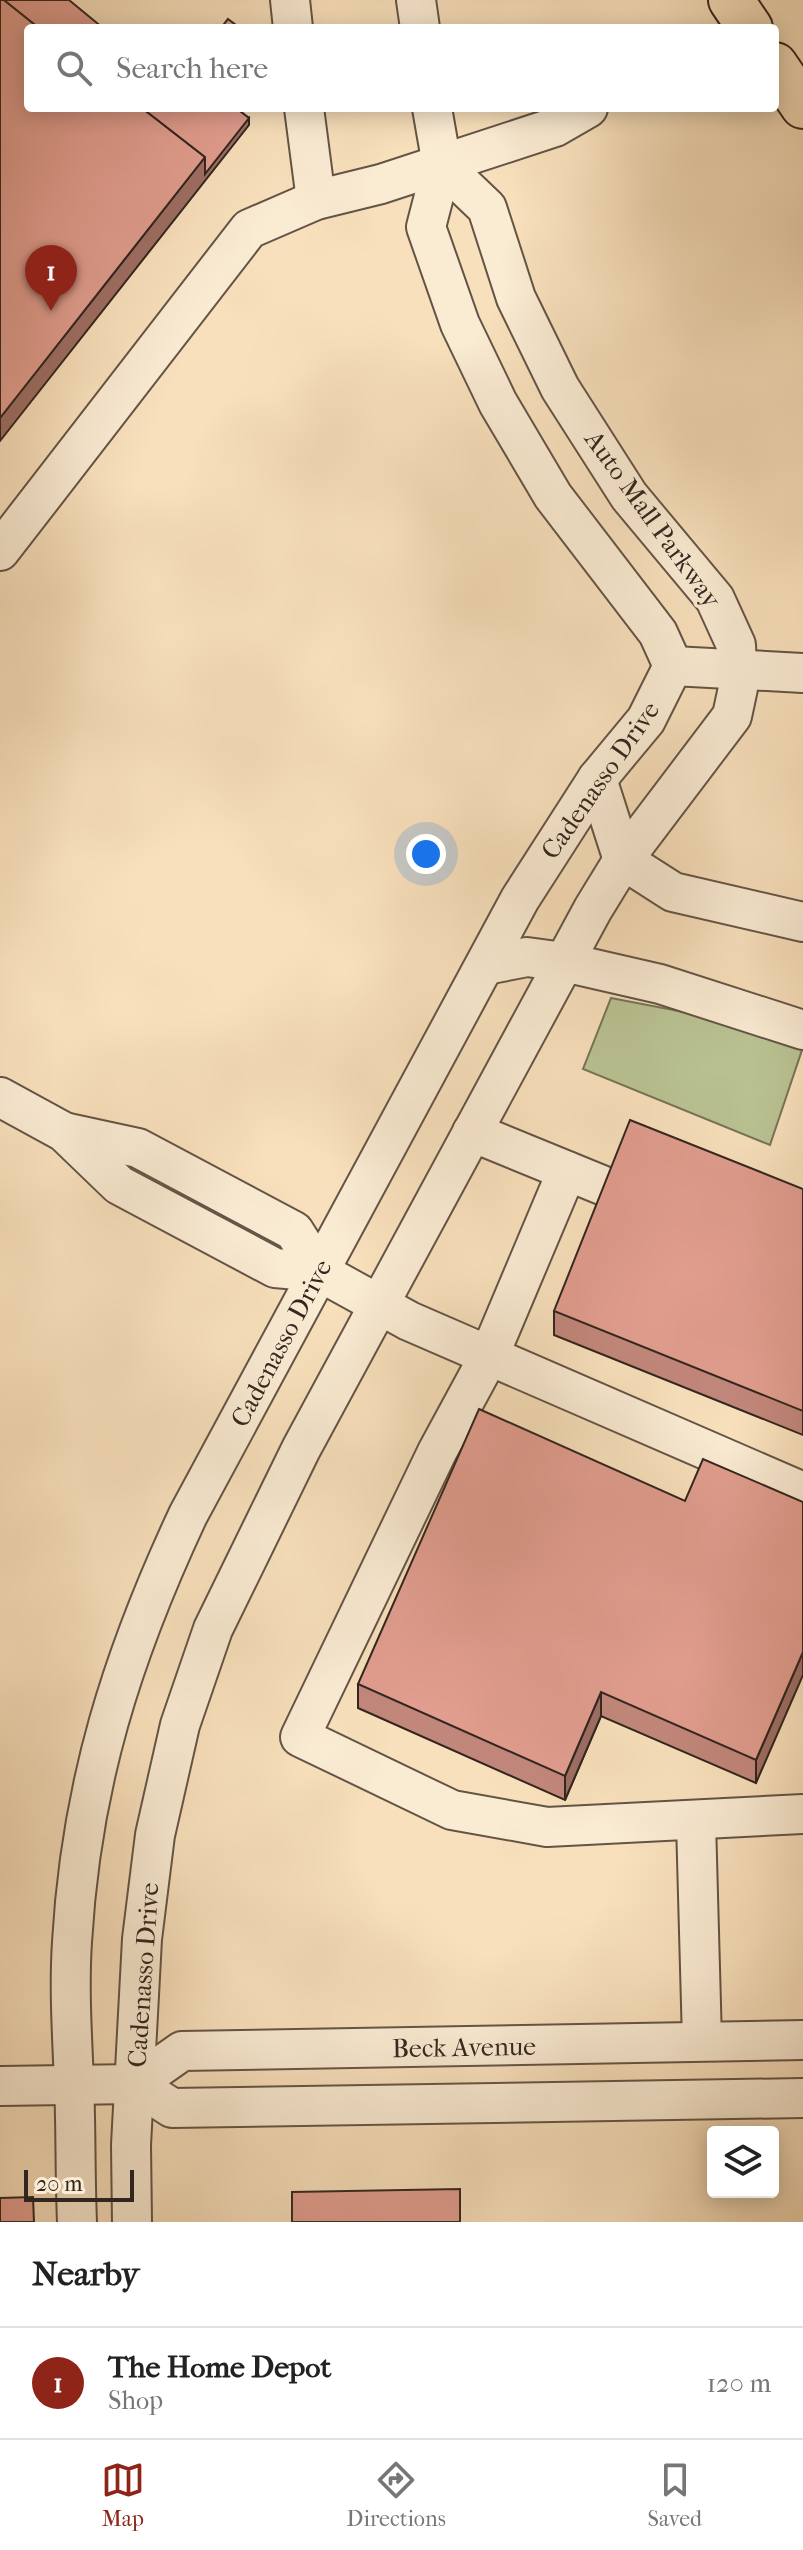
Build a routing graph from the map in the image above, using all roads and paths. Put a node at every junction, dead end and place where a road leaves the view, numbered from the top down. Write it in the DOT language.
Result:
graph roads {
  1 [pos="290,0"];
  2 [pos="416,0"];
  3 [pos="731,0"];
  4 [pos="293,24"];
  5 [pos="419,24"];
  6 [pos="747,24"];
  7 [pos="779,71"];
  8 [pos="803,106"];
  9 [pos="305,112"];
  10 [pos="433,112"];
  11 [pos="581,112"];
  12 [pos="442,165"];
  13 [pos="316,200"];
  14 [pos="0,551"];
  15 [pos="673,666"];
  16 [pos="739,670"];
  17 [pos="803,673"];
  18 [pos="597,779"];
  19 [pos="623,860"];
  20 [pos="803,922"];
  21 [pos="564,962"];
  22 [pos="486,965"];
  23 [pos="803,1030"];
  24 [pos="0,1097"];
  25 [pos="472,1132"];
  26 [pos="567,1171"];
  27 [pos="631,1197"];
  28 [pos="320,1272"];
  29 [pos="379,1305"];
  30 [pos="489,1356"];
  31 [pos="803,1492"];
  32 [pos="803,1814"];
  33 [pos="696,1822"];
  34 [pos="803,2040"];
  35 [pos="702,2041"];
  36 [pos="74,2084"];
  37 [pos="135,2084"];
  38 [pos="0,2086"];
  39 [pos="803,2098"];
  40 [pos="77,2222"];
  41 [pos="132,2222"];
  1 -- 4 [label="street"];
  2 -- 5 [label="street"];
  3 -- 6 [label="highway"];
  7 -- 8 [label="highway"];
  9 -- 13 [label="street"];
  10 -- 12 [label="street"];
  11 -- 12 [label="street"];
  12 -- 13 [label="street"];
  12 -- 15 [label="street"];
  12 -- 16 [label="street, Auto Mall Parkway"];
  13 -- 14 [label="street"];
  15 -- 16 [label="street"];
  15 -- 18 [label="street, Cadenasso Drive"];
  16 -- 17 [label="street"];
  16 -- 19 [label="street, Cadenasso Drive"];
  18 -- 19 [label="street"];
  18 -- 22 [label="street, Cadenasso Drive"];
  19 -- 20 [label="street"];
  19 -- 21 [label="street, Cadenasso Drive"];
  21 -- 22 [label="street"];
  21 -- 23 [label="street"];
  21 -- 25 [label="street, Cadenasso Drive"];
  22 -- 28 [label="street, Cadenasso Drive"];
  24 -- 28 [label="street"];
  25 -- 26 [label="street"];
  25 -- 29 [label="street, Cadenasso Drive"];
  26 -- 27 [label="street"];
  26 -- 30 [label="street"];
  28 -- 29 [label="street"];
  28 -- 36 [label="street, Cadenasso Drive"];
  29 -- 30 [label="street"];
  29 -- 37 [label="street, Cadenasso Drive"];
  30 -- 31 [label="street"];
  30 -- 33 [label="street"];
  32 -- 33 [label="street"];
  33 -- 35 [label="street"];
  34 -- 35 [label="street, Beck Avenue"];
  35 -- 37 [label="street, Beck Avenue"];
  36 -- 37 [label="street"];
  36 -- 38 [label="street"];
  36 -- 40 [label="street, Cadenasso Drive"];
  37 -- 39 [label="street"];
  37 -- 41 [label="street, Cadenasso Drive"];
}
